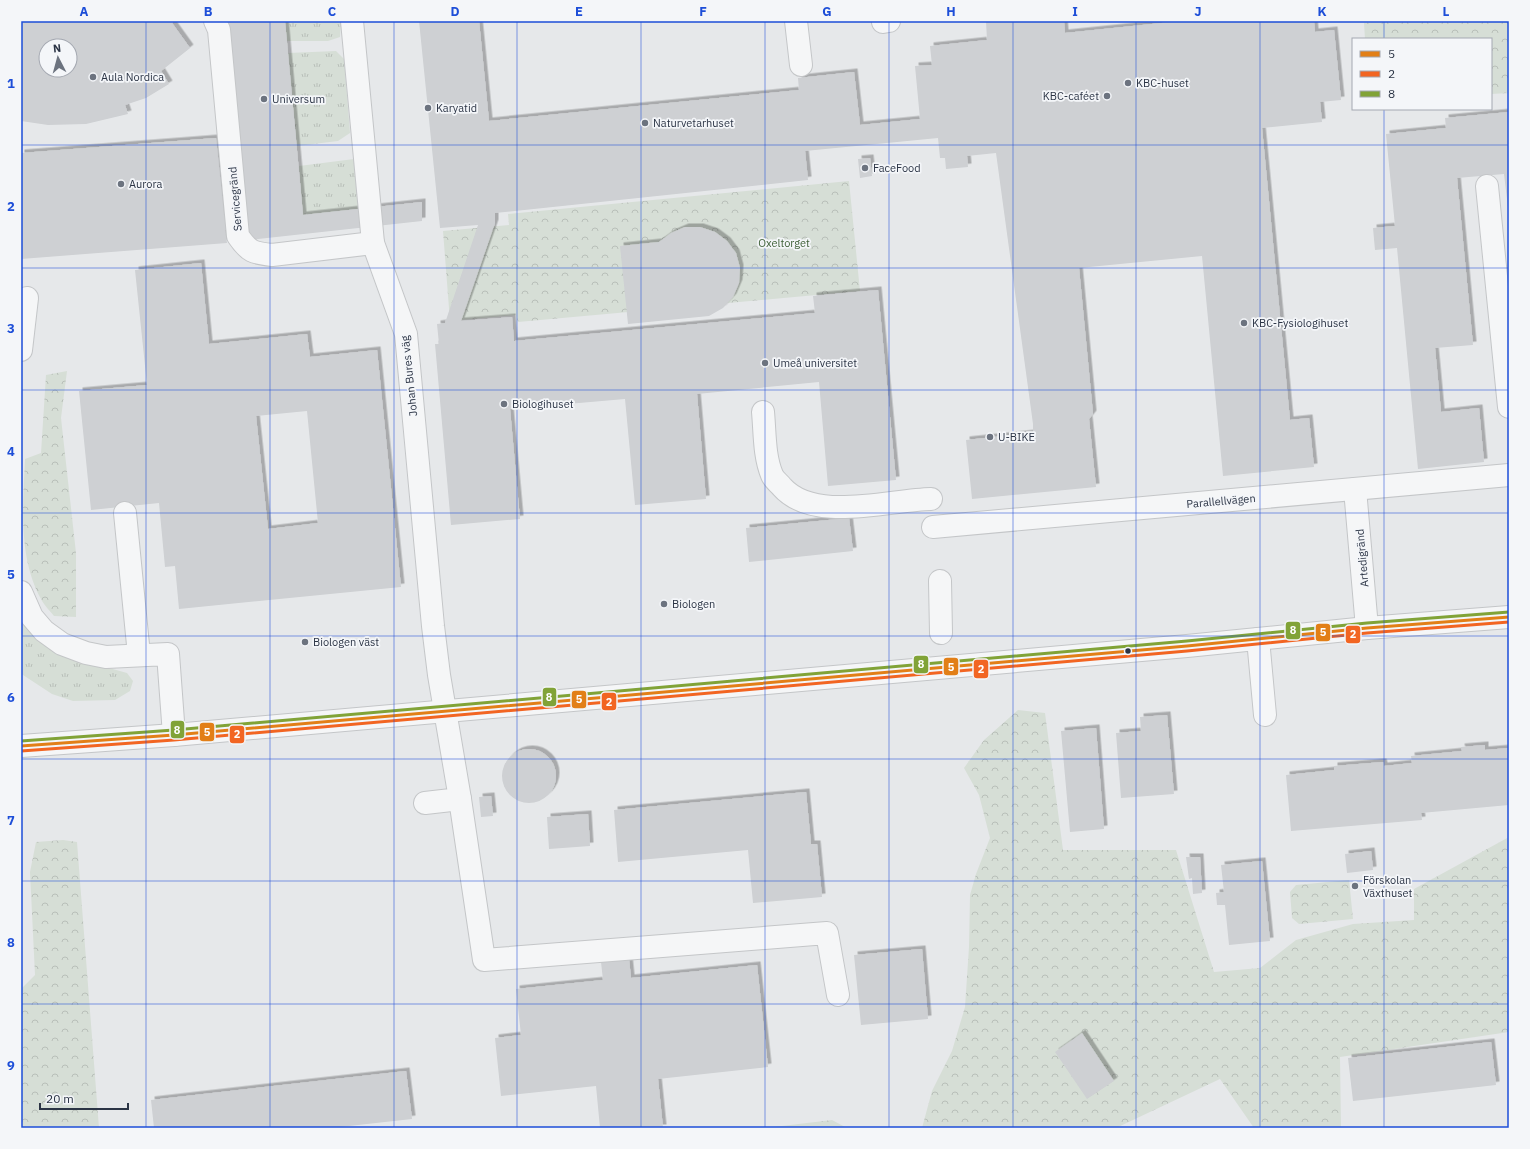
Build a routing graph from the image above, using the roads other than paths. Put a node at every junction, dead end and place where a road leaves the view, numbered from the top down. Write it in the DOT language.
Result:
graph roads {
  1 [pos="215,21"];
  2 [pos="352,21"];
  3 [pos="796,21"];
  4 [pos="801,65"];
  5 [pos="1487,186"];
  6 [pos="373,243"];
  7 [pos="27,298"];
  8 [pos="21,350"];
  9 [pos="1509,406"];
  10 [pos="763,412"];
  11 [pos="1509,475"];
  12 [pos="1355,489"];
  13 [pos="931,499"];
  14 [pos="125,513"];
  15 [pos="933,527"];
  16 [pos="940,581"];
  17 [pos="21,592"];
  18 [pos="1509,616"];
  19 [pos="1367,628"];
  20 [pos="941,634"];
  21 [pos="1258,639"];
  22 [pos="139,655"];
  23 [pos="446,712"];
  24 [pos="1265,715"];
  25 [pos="174,735"];
  26 [pos="21,746"];
  27 [pos="460,799"];
  28 [pos="425,803"];
  29 [pos="838,995"];
  1 -- 6 [label="street, Servicegränd"];
  2 -- 6 [label="street, Johan Bures väg"];
  3 -- 4 [label="street"];
  5 -- 9 [label="street"];
  6 -- 23 [label="street, Johan Bures väg"];
  7 -- 8 [label="street"];
  10 -- 13 [label="street"];
  11 -- 12 [label="street, Parallellvägen"];
  12 -- 15 [label="street, Parallellvägen"];
  12 -- 19 [label="street, Artedigränd"];
  14 -- 22 [label="street"];
  16 -- 20 [label="street"];
  17 -- 22 [label="street"];
  18 -- 19 [label="street"];
  19 -- 21 [label="street"];
  21 -- 23 [label="street"];
  21 -- 24 [label="street"];
  22 -- 25 [label="street"];
  23 -- 25 [label="street"];
  23 -- 27 [label="street, Johan Bures väg"];
  25 -- 26 [label="street"];
  27 -- 28 [label="street"];
  27 -- 29 [label="street, Johan Bures väg"];
}
